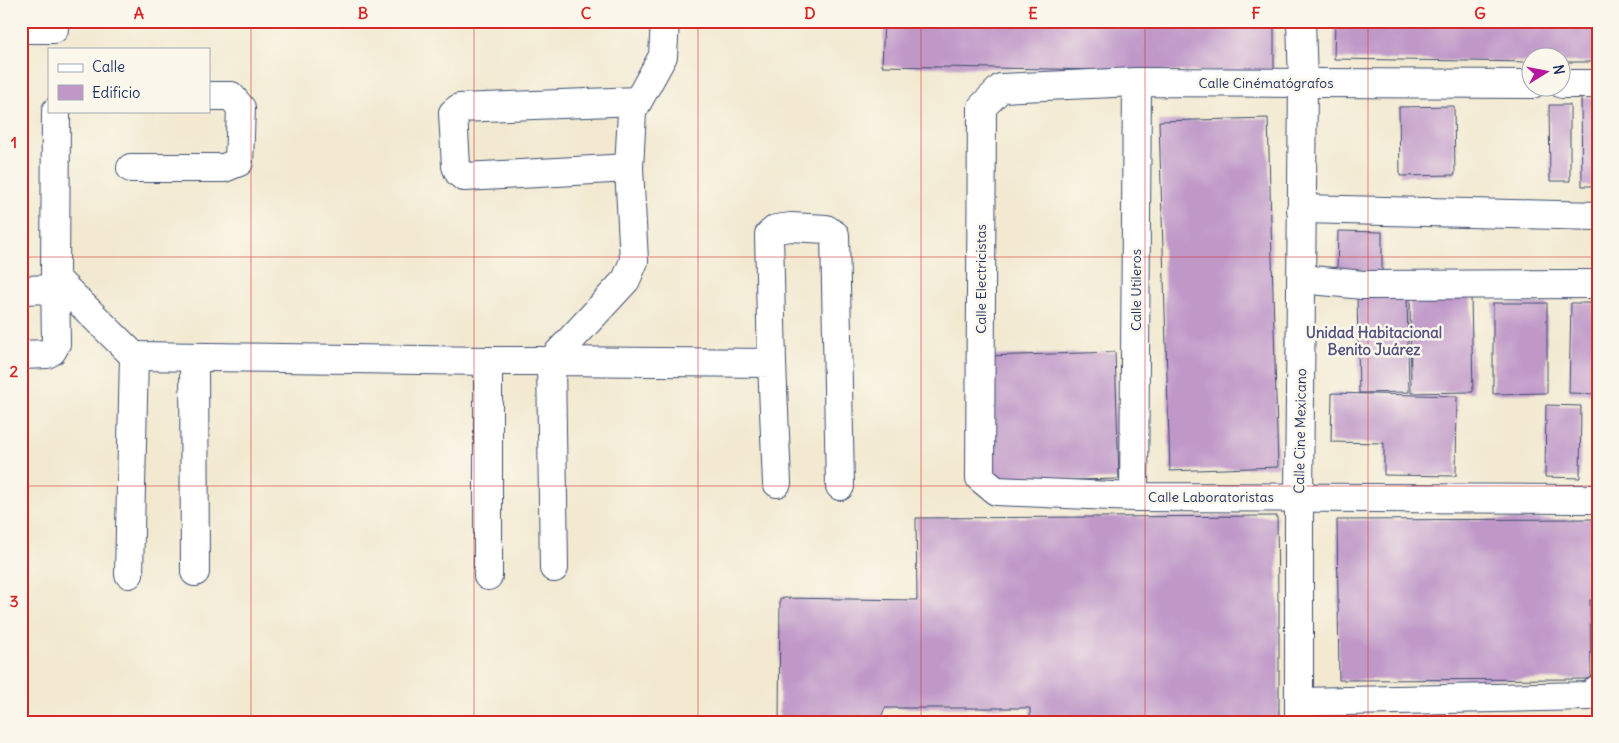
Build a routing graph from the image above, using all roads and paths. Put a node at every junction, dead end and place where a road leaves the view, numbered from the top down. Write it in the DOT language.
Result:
graph roads {
  1 [pos="665,21"];
  2 [pos="1301,21"];
  3 [pos="21,29"];
  4 [pos="54,33"];
  5 [pos="1137,82"];
  6 [pos="1303,83"];
  7 [pos="1522,84"];
  8 [pos="1572,84"];
  9 [pos="1598,84"];
  10 [pos="1002,88"];
  11 [pos="210,96"];
  12 [pos="638,101"];
  13 [pos="56,112"];
  14 [pos="131,168"];
  15 [pos="630,168"];
  16 [pos="1301,209"];
  17 [pos="1598,216"];
  18 [pos="1302,279"];
  19 [pos="55,284"];
  20 [pos="1598,284"];
  21 [pos="21,290"];
  22 [pos="21,354"];
  23 [pos="134,356"];
  24 [pos="194,357"];
  25 [pos="551,360"];
  26 [pos="488,361"];
  27 [pos="772,363"];
  28 [pos="980,478"];
  29 [pos="777,483"];
  30 [pos="840,486"];
  31 [pos="1134,497"];
  32 [pos="1299,497"];
  33 [pos="1598,499"];
  34 [pos="554,568"];
  35 [pos="196,572"];
  36 [pos="129,574"];
  37 [pos="488,576"];
  38 [pos="1598,689"];
  39 [pos="1299,712"];
  1 -- 12 [label="street"];
  2 -- 6 [label="street, Calle Cine Mexicano"];
  3 -- 4 [label="street"];
  5 -- 6 [label="street, Calle Cinématógrafos"];
  5 -- 10 [label="street, Calle Cinématógrafos"];
  5 -- 31 [label="street, Calle Utileros"];
  6 -- 7 [label="street, Calle Cinématógrafos"];
  6 -- 16 [label="street, Calle Cine Mexicano"];
  8 -- 9 [label="street"];
  10 -- 28 [label="street, Calle Electricistas"];
  11 -- 14 [label="street"];
  12 -- 15 [label="street"];
  12 -- 15 [label="street"];
  13 -- 19 [label="street"];
  15 -- 25 [label="street"];
  16 -- 17 [label="street"];
  16 -- 18 [label="street, Calle Cine Mexicano"];
  18 -- 20 [label="street"];
  18 -- 32 [label="street, Calle Cine Mexicano"];
  19 -- 21 [label="street"];
  19 -- 22 [label="street"];
  19 -- 23 [label="street"];
  23 -- 24 [label="street"];
  23 -- 36 [label="street"];
  24 -- 26 [label="street"];
  24 -- 35 [label="street"];
  25 -- 26 [label="street"];
  25 -- 27 [label="street"];
  25 -- 34 [label="street"];
  26 -- 37 [label="street"];
  27 -- 29 [label="street"];
  27 -- 30 [label="street"];
  28 -- 31 [label="street, Calle Laboratoristas"];
  31 -- 32 [label="street, Calle Laboratoristas"];
  32 -- 33 [label="street, Calle Laboratoristas"];
  32 -- 39 [label="street, Calle Cine Mexicano"];
  38 -- 39 [label="street"];
}
